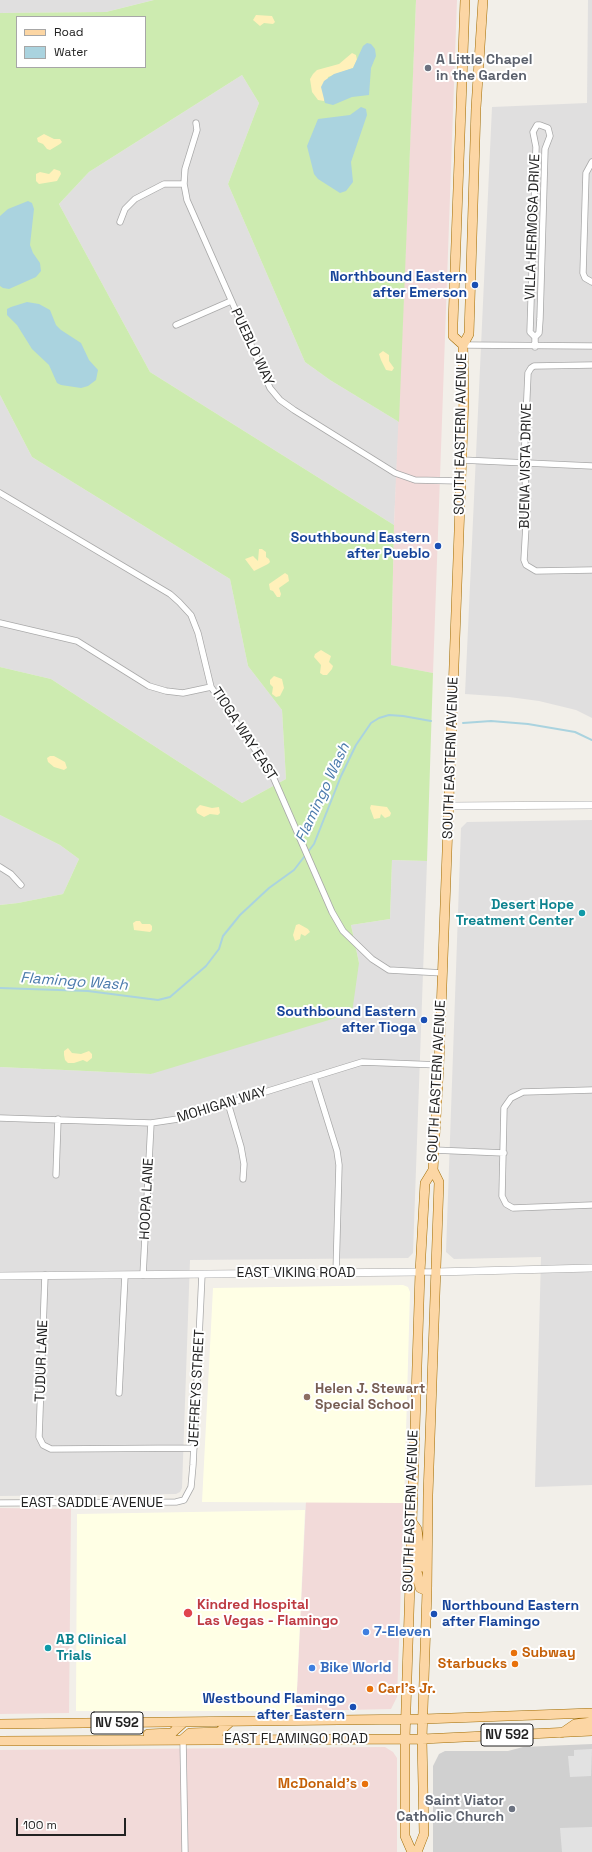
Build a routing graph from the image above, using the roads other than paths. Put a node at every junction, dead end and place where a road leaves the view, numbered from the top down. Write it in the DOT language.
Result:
graph roads {
  1 [pos="465,0"];
  2 [pos="483,0"];
  3 [pos="196,123"];
  4 [pos="592,162"];
  5 [pos="184,184"];
  6 [pos="120,222"];
  7 [pos="592,282"];
  8 [pos="231,300"];
  9 [pos="176,325"];
  10 [pos="535,337"];
  11 [pos="462,345"];
  12 [pos="592,346"];
  13 [pos="535,347"];
  14 [pos="592,365"];
  15 [pos="462,460"];
  16 [pos="524,462"];
  17 [pos="592,466"];
  18 [pos="461,482"];
  19 [pos="0,493"];
  20 [pos="592,570"];
  21 [pos="0,623"];
  22 [pos="211,687"];
  23 [pos="592,805"];
  24 [pos="449,806"];
  25 [pos="0,867"];
  26 [pos="21,885"];
  27 [pos="443,973"];
  28 [pos="440,1065"];
  29 [pos="314,1077"];
  30 [pos="592,1090"];
  31 [pos="228,1103"];
  32 [pos="0,1118"];
  33 [pos="58,1119"];
  34 [pos="151,1123"];
  35 [pos="434,1150"];
  36 [pos="504,1153"];
  37 [pos="433,1170"];
  38 [pos="56,1175"];
  39 [pos="243,1179"];
  40 [pos="592,1205"];
  41 [pos="592,1268"];
  42 [pos="420,1272"];
  43 [pos="436,1272"];
  44 [pos="336,1273"];
  45 [pos="202,1274"];
  46 [pos="45,1275"];
  47 [pos="125,1275"];
  48 [pos="143,1275"];
  49 [pos="0,1276"];
  50 [pos="119,1392"];
  51 [pos="194,1448"];
  52 [pos="184,1500"];
  53 [pos="0,1503"];
  54 [pos="410,1519"];
  55 [pos="410,1542"];
  56 [pos="427,1573"];
  57 [pos="427,1591"];
  58 [pos="592,1713"];
  59 [pos="405,1719"];
  60 [pos="423,1719"];
  61 [pos="229,1722"];
  62 [pos="592,1722"];
  63 [pos="182,1723"];
  64 [pos="0,1724"];
  65 [pos="592,1731"];
  66 [pos="562,1732"];
  67 [pos="125,1739"];
  68 [pos="183,1739"];
  69 [pos="405,1739"];
  70 [pos="422,1739"];
  71 [pos="0,1740"];
  72 [pos="185,1852"];
  73 [pos="412,1852"];
  74 [pos="417,1852"];
  1 -- 11 [label="main road, SOUTH EASTERN AVENUE"];
  2 -- 11 [label="main road, SOUTH EASTERN AVENUE"];
  3 -- 5 [label="street, PUEBLO WAY"];
  4 -- 7 [label="street"];
  5 -- 6 [label="street"];
  5 -- 8 [label="street, PUEBLO WAY"];
  8 -- 9 [label="street"];
  8 -- 18 [label="street, PUEBLO WAY"];
  10 -- 10 [label="street, VILLA HERMOSA DRIVE"];
  10 -- 13 [label="street, VILLA HERMOSA DRIVE"];
  11 -- 13 [label="street"];
  11 -- 15 [label="main road, SOUTH EASTERN AVENUE"];
  12 -- 13 [label="street"];
  14 -- 16 [label="street, BUENA VISTA DRIVE"];
  15 -- 16 [label="street"];
  15 -- 18 [label="main road, SOUTH EASTERN AVENUE"];
  16 -- 17 [label="street"];
  16 -- 20 [label="street, BUENA VISTA DRIVE"];
  18 -- 24 [label="main road, SOUTH EASTERN AVENUE"];
  19 -- 22 [label="street, TIOGA WAY EAST"];
  21 -- 22 [label="street"];
  22 -- 27 [label="street, TIOGA WAY EAST"];
  23 -- 24 [label="street"];
  24 -- 27 [label="main road, SOUTH EASTERN AVENUE"];
  25 -- 26 [label="street"];
  27 -- 28 [label="main road, SOUTH EASTERN AVENUE"];
  28 -- 29 [label="street, MOHIGAN WAY"];
  28 -- 35 [label="main road, SOUTH EASTERN AVENUE"];
  29 -- 31 [label="street, MOHIGAN WAY"];
  29 -- 44 [label="street"];
  30 -- 36 [label="street"];
  31 -- 34 [label="street, MOHIGAN WAY"];
  31 -- 39 [label="street"];
  32 -- 33 [label="street, MOHIGAN WAY"];
  33 -- 34 [label="street, MOHIGAN WAY"];
  33 -- 38 [label="street"];
  34 -- 48 [label="street, HOOPA LANE"];
  35 -- 36 [label="street"];
  35 -- 37 [label="main road, SOUTH EASTERN AVENUE"];
  36 -- 40 [label="street"];
  37 -- 42 [label="main road, SOUTH EASTERN AVENUE"];
  37 -- 43 [label="main road, SOUTH EASTERN AVENUE"];
  41 -- 43 [label="street, EAST VIKING ROAD"];
  42 -- 43 [label="street, EAST VIKING ROAD"];
  42 -- 44 [label="street, EAST VIKING ROAD"];
  42 -- 54 [label="main road, SOUTH EASTERN AVENUE"];
  43 -- 56 [label="main road, SOUTH EASTERN AVENUE"];
  44 -- 45 [label="street, EAST VIKING ROAD"];
  45 -- 48 [label="street, EAST VIKING ROAD"];
  45 -- 51 [label="street, JEFFREYS STREET"];
  46 -- 47 [label="street, EAST VIKING ROAD"];
  46 -- 49 [label="street, EAST VIKING ROAD"];
  46 -- 51 [label="street, TUDUR LANE"];
  47 -- 48 [label="street, EAST VIKING ROAD"];
  47 -- 50 [label="street"];
  51 -- 52 [label="street, JEFFREYS STREET"];
  52 -- 53 [label="street, EAST SADDLE AVENUE"];
  54 -- 55 [label="main road, SOUTH EASTERN AVENUE"];
  54 -- 56 [label="main road"];
  55 -- 57 [label="main road"];
  55 -- 59 [label="main road, SOUTH EASTERN AVENUE"];
  56 -- 57 [label="main road, SOUTH EASTERN AVENUE"];
  57 -- 60 [label="main road, SOUTH EASTERN AVENUE"];
  58 -- 60 [label="main road, EAST FLAMINGO ROAD / NV 592"];
  59 -- 60 [label="main road, EAST FLAMINGO ROAD / NV 592"];
  59 -- 61 [label="main road, EAST FLAMINGO ROAD / NV 592"];
  59 -- 69 [label="main road, SOUTH EASTERN AVENUE"];
  60 -- 70 [label="main road, SOUTH EASTERN AVENUE"];
  61 -- 63 [label="main road, EAST FLAMINGO ROAD / NV 592"];
  61 -- 68 [label="main road"];
  62 -- 66 [label="main road"];
  63 -- 64 [label="main road, EAST FLAMINGO ROAD / NV 592"];
  63 -- 67 [label="main road"];
  65 -- 66 [label="main road, EAST FLAMINGO ROAD / NV 592"];
  66 -- 70 [label="main road, EAST FLAMINGO ROAD / NV 592"];
  67 -- 68 [label="main road, EAST FLAMINGO ROAD / NV 592"];
  67 -- 71 [label="main road, EAST FLAMINGO ROAD / NV 592"];
  68 -- 69 [label="main road, EAST FLAMINGO ROAD / NV 592"];
  68 -- 72 [label="street"];
  69 -- 70 [label="main road, EAST FLAMINGO ROAD / NV 592"];
  69 -- 73 [label="main road, SOUTH EASTERN AVENUE"];
  70 -- 74 [label="main road, SOUTH EASTERN AVENUE"];
}
